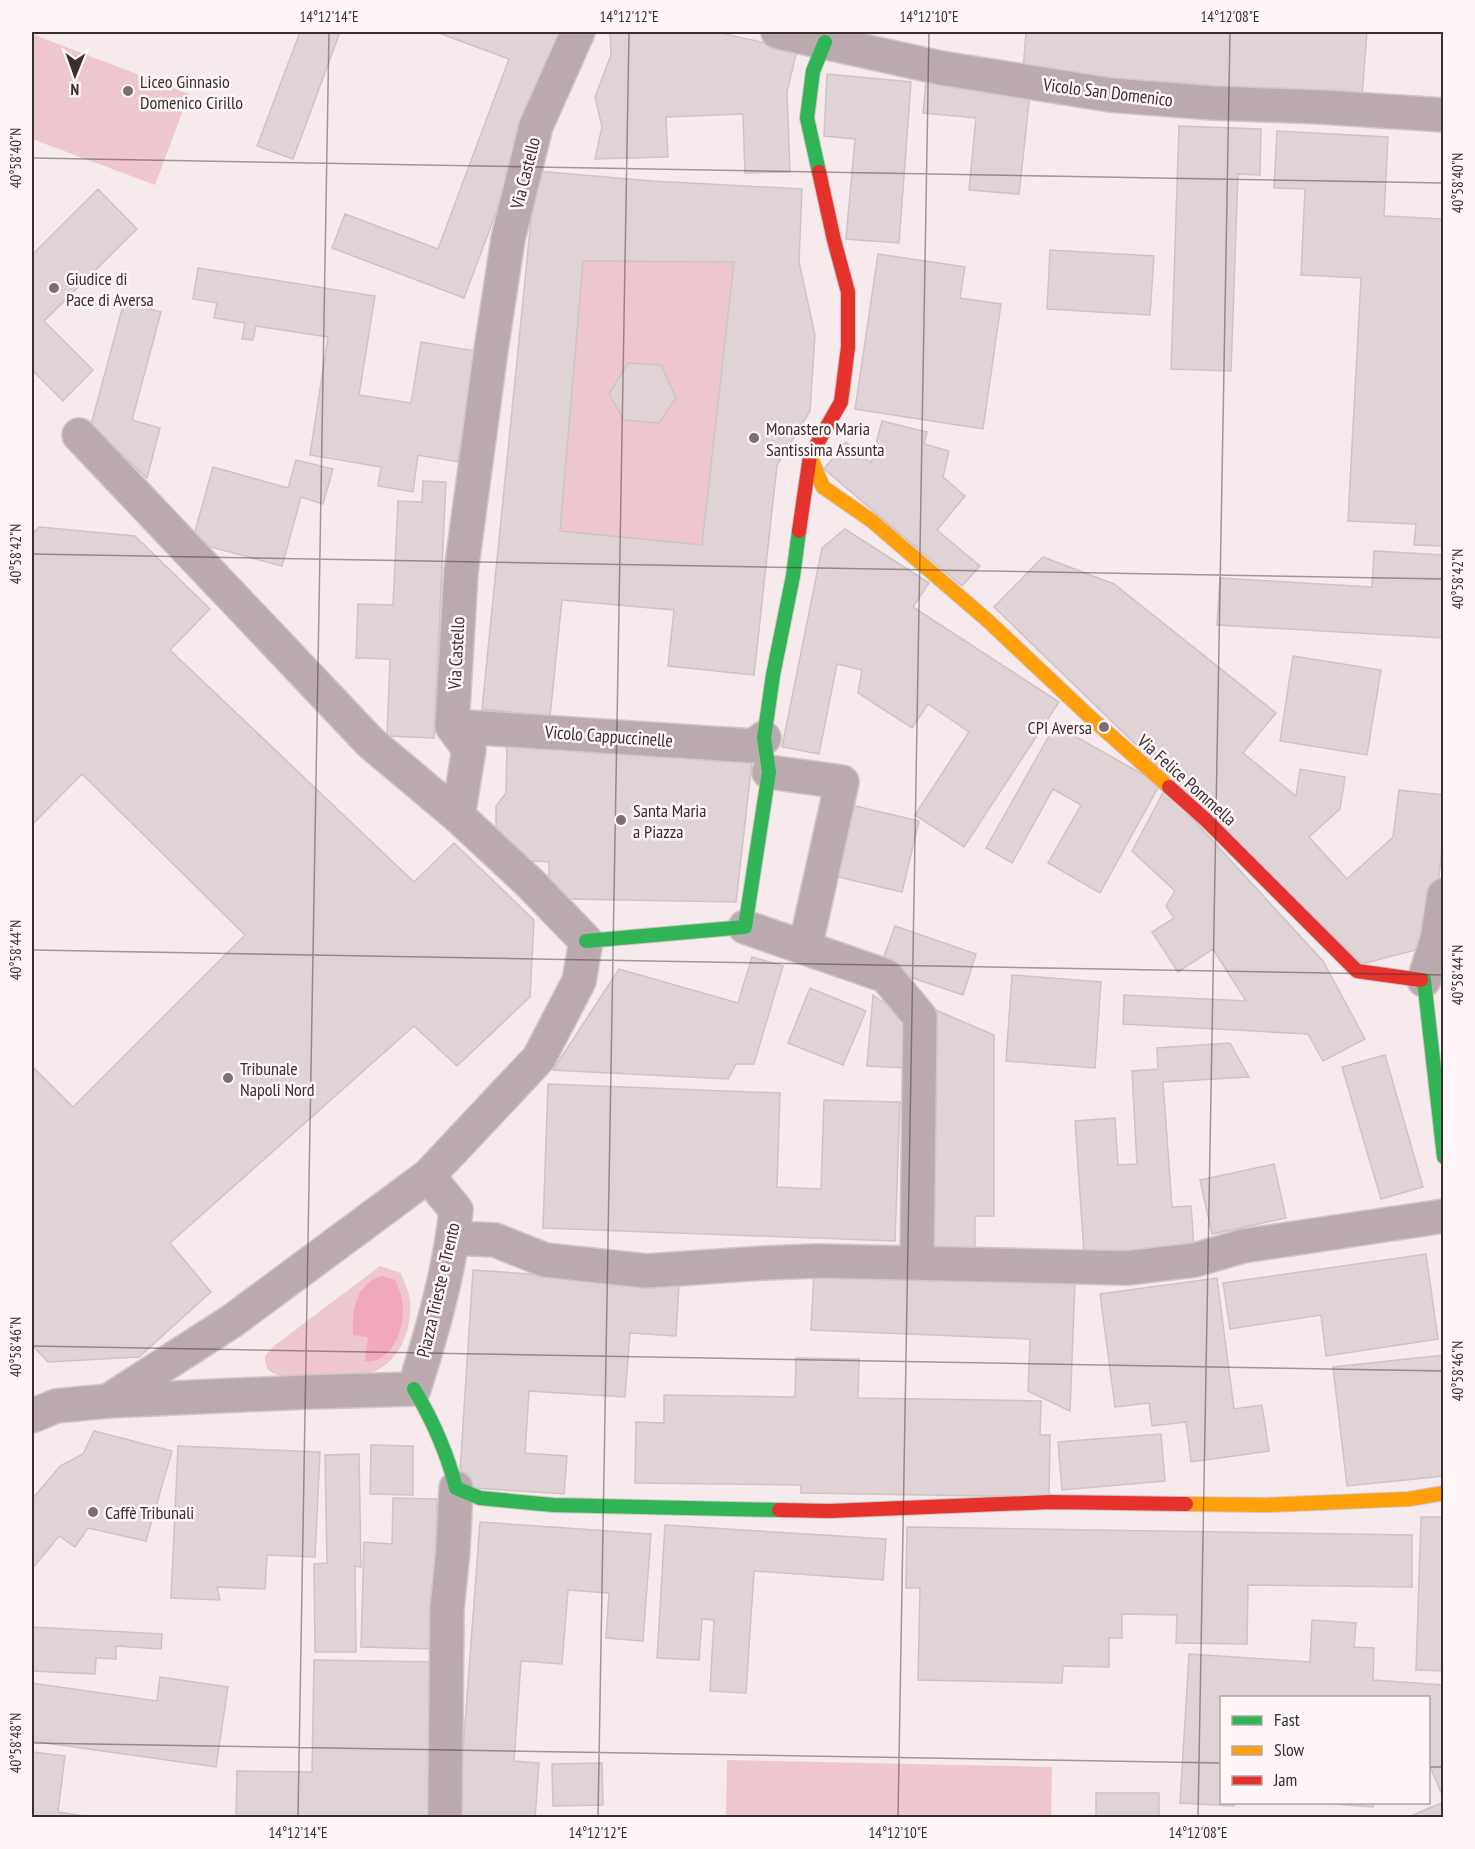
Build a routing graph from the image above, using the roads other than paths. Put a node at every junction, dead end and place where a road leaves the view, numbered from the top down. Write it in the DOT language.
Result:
graph roads {
  1 [pos="578,32"];
  2 [pos="778,32"];
  3 [pos="825,42"];
  4 [pos="1443,115"];
  5 [pos="79,435"];
  6 [pos="810,456"];
  7 [pos="452,726"];
  8 [pos="764,738"];
  9 [pos="769,772"];
  10 [pos="458,816"];
  11 [pos="1443,895"];
  12 [pos="745,927"];
  13 [pos="586,941"];
  14 [pos="805,948"];
  15 [pos="1424,980"];
  16 [pos="1443,1157"];
  17 [pos="428,1176"];
  18 [pos="1443,1216"];
  19 [pos="453,1238"];
  20 [pos="917,1263"];
  21 [pos="414,1389"];
  22 [pos="108,1401"];
  23 [pos="32,1416"];
  24 [pos="456,1488"];
  25 [pos="1443,1493"];
  26 [pos="445,1818"];
  1 -- 7 [label="street, Via Castello"];
  2 -- 3 [label="street, Vicolo San Domenico"];
  3 -- 4 [label="street, Vicolo San Domenico"];
  3 -- 6 [label="street"];
  5 -- 10 [label="street"];
  6 -- 8 [label="street"];
  6 -- 15 [label="street, Via Felice Pommella"];
  7 -- 8 [label="street, Vicolo Cappuccinelle"];
  7 -- 10 [label="street"];
  8 -- 9 [label="street"];
  9 -- 12 [label="street"];
  9 -- 14 [label="street"];
  10 -- 13 [label="street"];
  11 -- 15 [label="street"];
  12 -- 13 [label="street"];
  12 -- 14 [label="street"];
  13 -- 17 [label="street"];
  14 -- 20 [label="street"];
  15 -- 16 [label="street"];
  17 -- 19 [label="street, Piazza Trieste e Trento"];
  17 -- 22 [label="street"];
  18 -- 20 [label="street"];
  19 -- 20 [label="street"];
  19 -- 21 [label="street, Piazza Trieste e Trento"];
  21 -- 22 [label="street"];
  21 -- 24 [label="street"];
  22 -- 23 [label="street"];
  24 -- 25 [label="street"];
  24 -- 26 [label="street"];
}
